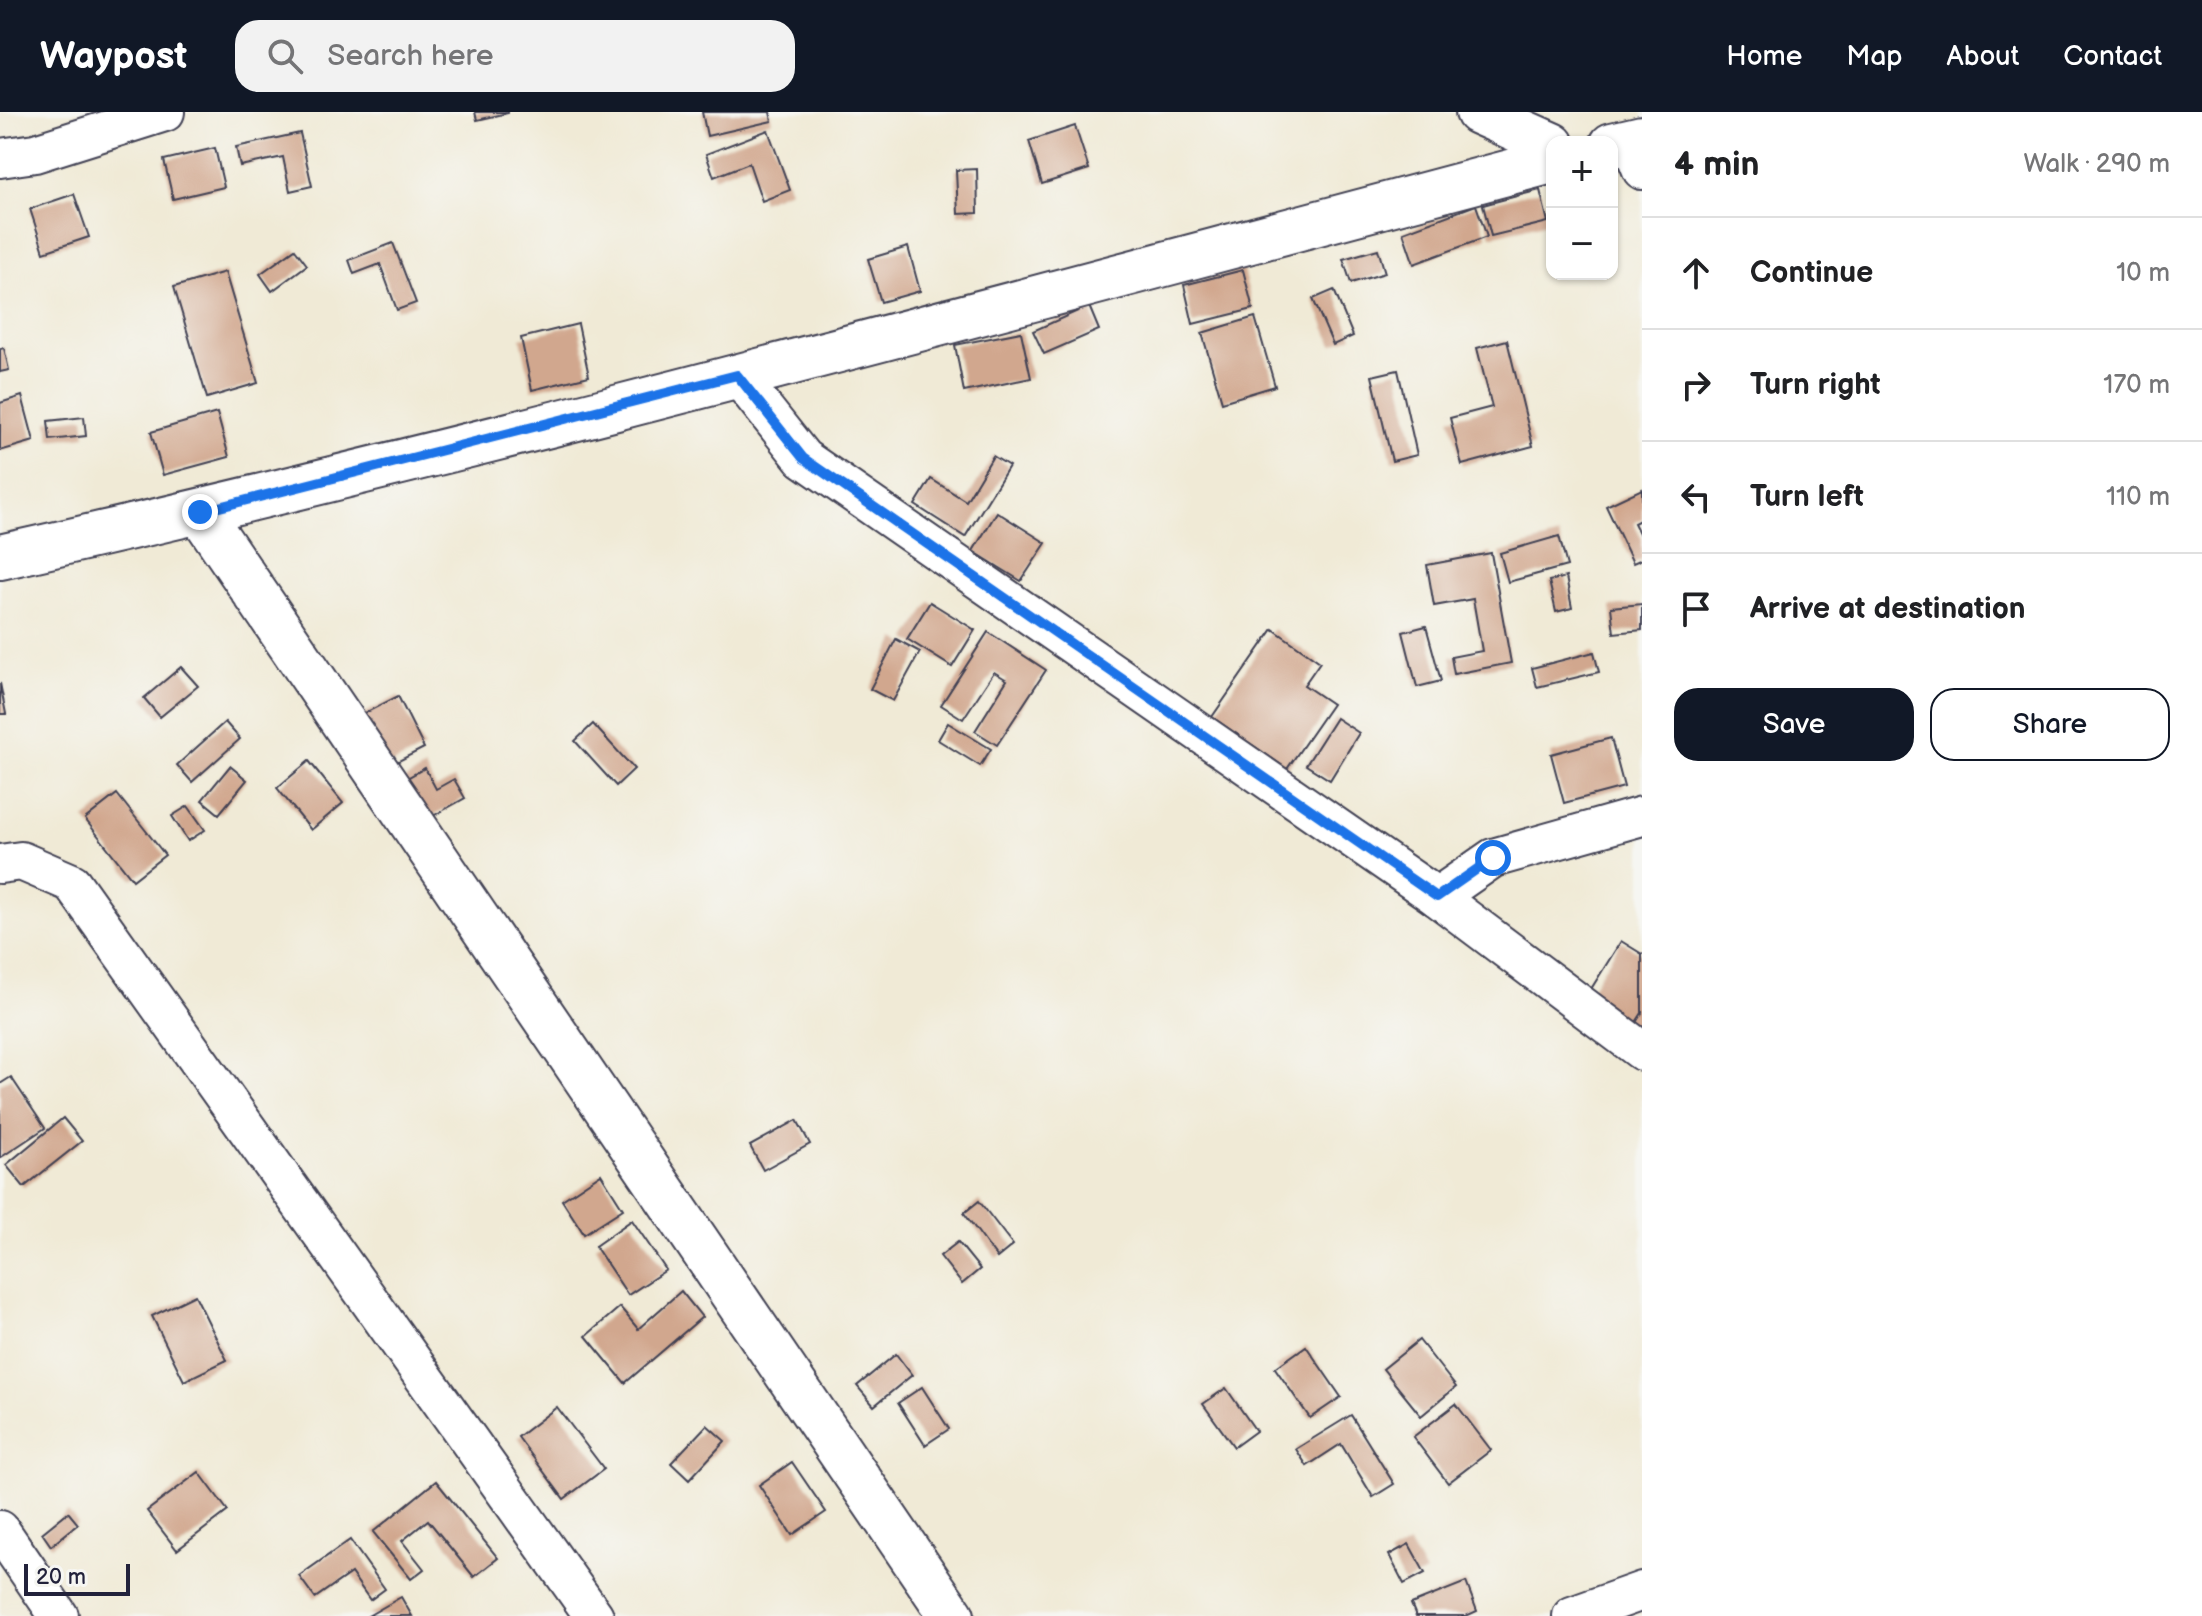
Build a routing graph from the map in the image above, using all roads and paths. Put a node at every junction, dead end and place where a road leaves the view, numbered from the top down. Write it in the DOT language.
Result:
graph roads {
  1 [pos="165,112"];
  2 [pos="1478,112"];
  3 [pos="1546,142"];
  4 [pos="0,158"];
  5 [pos="1546,163"];
  6 [pos="737,375"];
  7 [pos="200,512"];
  8 [pos="0,557"];
  9 [pos="1642,816"];
  10 [pos="0,864"];
  11 [pos="1437,897"];
  12 [pos="1642,1051"];
  13 [pos="0,1530"];
  14 [pos="1642,1591"];
  15 [pos="59,1616"];
  16 [pos="594,1616"];
  17 [pos="952,1616"];
  18 [pos="1572,1616"];
  1 -- 4 [label="street"];
  2 -- 3 [label="street"];
  5 -- 6 [label="street"];
  6 -- 7 [label="street"];
  6 -- 11 [label="street"];
  7 -- 8 [label="street"];
  7 -- 17 [label="street"];
  9 -- 11 [label="street"];
  10 -- 16 [label="street"];
  11 -- 12 [label="street"];
  13 -- 15 [label="street"];
  14 -- 18 [label="street"];
}
